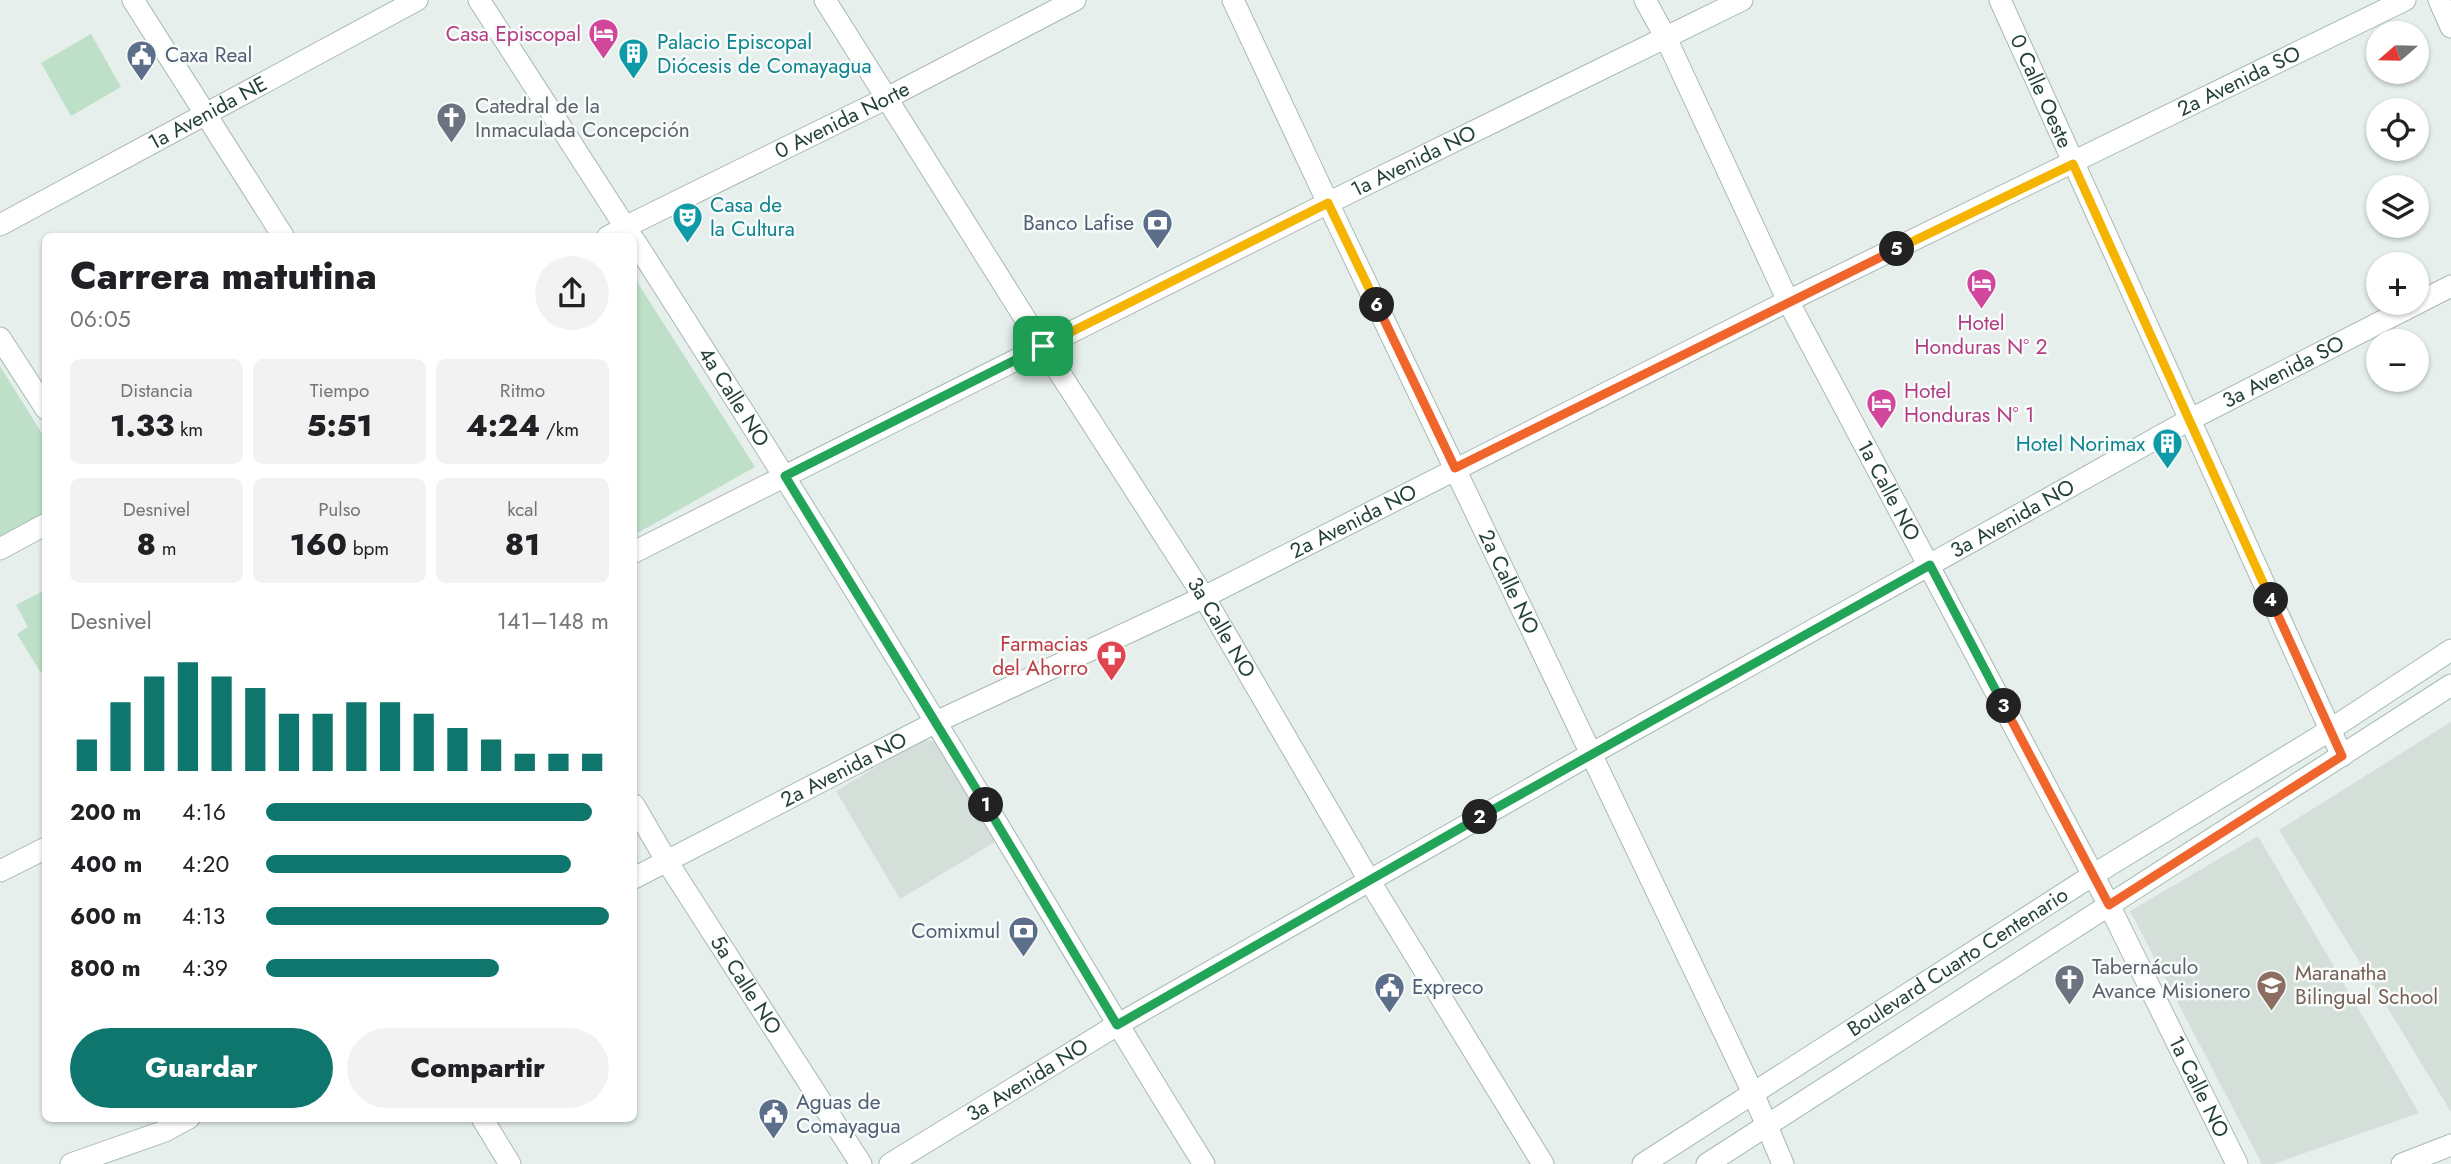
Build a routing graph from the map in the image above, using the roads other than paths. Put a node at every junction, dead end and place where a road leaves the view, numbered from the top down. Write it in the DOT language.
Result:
graph roads {
  1 [pos="133,0"];
  2 [pos="417,0"];
  3 [pos="479,0"];
  4 [pos="825,0"];
  5 [pos="1074,0"];
  6 [pos="1233,0"];
  7 [pos="1645,0"];
  8 [pos="1742,0"];
  9 [pos="2000,0"];
  10 [pos="2406,0"];
  11 [pos="2439,0"];
  12 [pos="2451,27"];
  13 [pos="1666,38"];
  14 [pos="887,98"];
  15 [pos="205,115"];
  16 [pos="2073,164"];
  17 [pos="1328,203"];
  18 [pos="0,225"];
  19 [pos="281,233"];
  20 [pos="623,233"];
  21 [pos="628,233"];
  22 [pos="637,254"];
  23 [pos="2451,286"];
  24 [pos="1788,301"];
  25 [pos="0,338"];
  26 [pos="1043,346"];
  27 [pos="42,403"];
  28 [pos="2189,420"];
  29 [pos="1455,468"];
  30 [pos="785,476"];
  31 [pos="42,526"];
  32 [pos="0,549"];
  33 [pos="637,550"];
  34 [pos="1930,565"];
  35 [pos="1204,597"];
  36 [pos="2451,650"];
  37 [pos="2451,685"];
  38 [pos="936,722"];
  39 [pos="2330,729"];
  40 [pos="1591,754"];
  41 [pos="2342,756"];
  42 [pos="637,810"];
  43 [pos="42,850"];
  44 [pos="666,860"];
  45 [pos="0,872"];
  46 [pos="2093,875"];
  47 [pos="637,876"];
  48 [pos="1369,880"];
  49 [pos="2109,905"];
  50 [pos="1117,1025"];
  51 [pos="1753,1093"];
  52 [pos="182,1122"];
  53 [pos="484,1122"];
  54 [pos="1767,1125"];
  55 [pos="2451,1145"];
  56 [pos="71,1164"];
  57 [pos="510,1164"];
  58 [pos="861,1164"];
  59 [pos="890,1164"];
  60 [pos="1204,1164"];
  61 [pos="1543,1164"];
  62 [pos="1643,1164"];
  63 [pos="1707,1164"];
  64 [pos="1783,1164"];
  65 [pos="2237,1164"];
  66 [pos="2402,1164"];
  1 -- 15 [label="street"];
  2 -- 15 [label="street, 1a Avenida NE"];
  3 -- 20 [label="street, 4a Calle NO"];
  4 -- 14 [label="street, 3a Calle NO"];
  5 -- 14 [label="street, 0 Avenida Norte"];
  6 -- 17 [label="street, 2a Calle NO"];
  7 -- 13 [label="street, 1a Calle NO"];
  8 -- 13 [label="street, 1a Avenida NO"];
  9 -- 16 [label="street, 0 Calle Oeste"];
  10 -- 16 [label="street, 2a Avenida SO"];
  11 -- 12 [label="street"];
  13 -- 17 [label="street, 1a Avenida NO"];
  13 -- 24 [label="street, 1a Calle NO"];
  14 -- 21 [label="street, 0 Avenida Norte"];
  14 -- 26 [label="street, 3a Calle NO"];
  15 -- 18 [label="street, 1a Avenida NE"];
  15 -- 19 [label="street"];
  16 -- 24 [label="street, 2a Avenida NO"];
  16 -- 28 [label="street, 0 Calle Oeste"];
  17 -- 26 [label="street, 1a Avenida NO"];
  17 -- 29 [label="street, 2a Calle NO"];
  22 -- 30 [label="street, 4a Calle NO"];
  23 -- 28 [label="street, 3a Avenida SO"];
  24 -- 29 [label="street, 2a Avenida NO"];
  24 -- 34 [label="street, 1a Calle NO"];
  25 -- 27 [label="street"];
  26 -- 30 [label="street, 1a Avenida NO"];
  26 -- 35 [label="street, 3a Calle NO"];
  28 -- 34 [label="street, 3a Avenida NO"];
  28 -- 39 [label="street, 0 Calle Oeste"];
  29 -- 35 [label="street, 2a Avenida NO"];
  29 -- 40 [label="street, 2a Calle NO"];
  30 -- 33 [label="street, 1a Avenida NO"];
  30 -- 38 [label="street, 4a Calle NO"];
  31 -- 32 [label="street"];
  34 -- 40 [label="street, 3a Avenida NO"];
  34 -- 46 [label="street, 1a Calle NO"];
  35 -- 38 [label="street, 2a Avenida NO"];
  35 -- 48 [label="street, 3a Calle NO"];
  36 -- 39 [label="street, Boulevard Cuarto Centenario"];
  37 -- 41 [label="street, Boulevard Cuarto Centenario"];
  38 -- 44 [label="street, 2a Avenida NO"];
  38 -- 50 [label="street, 4a Calle NO"];
  39 -- 41 [label="street, 0 Calle Oeste"];
  39 -- 46 [label="street, Boulevard Cuarto Centenario"];
  40 -- 48 [label="street, 3a Avenida NO"];
  40 -- 51 [label="street, 2a Calle NO"];
  41 -- 49 [label="street, Boulevard Cuarto Centenario"];
  42 -- 44 [label="street, 5a Calle NO"];
  43 -- 45 [label="street"];
  44 -- 47 [label="street, 2a Avenida NO"];
  44 -- 58 [label="street, 5a Calle NO"];
  46 -- 49 [label="street, 1a Calle NO"];
  46 -- 51 [label="street, Boulevard Cuarto Centenario"];
  48 -- 50 [label="street, 3a Avenida NO"];
  48 -- 61 [label="street, 3a Calle NO"];
  49 -- 54 [label="street, Boulevard Cuarto Centenario"];
  49 -- 65 [label="street, 1a Calle NO"];
  50 -- 59 [label="street, 3a Avenida NO"];
  50 -- 60 [label="street, 4a Calle NO"];
  51 -- 54 [label="street, 2a Calle NO"];
  51 -- 62 [label="street, Boulevard Cuarto Centenario"];
  52 -- 56 [label="street"];
  53 -- 57 [label="street"];
  54 -- 63 [label="street, Boulevard Cuarto Centenario"];
  54 -- 64 [label="street, 2a Calle NO"];
  55 -- 66 [label="street"];
}
